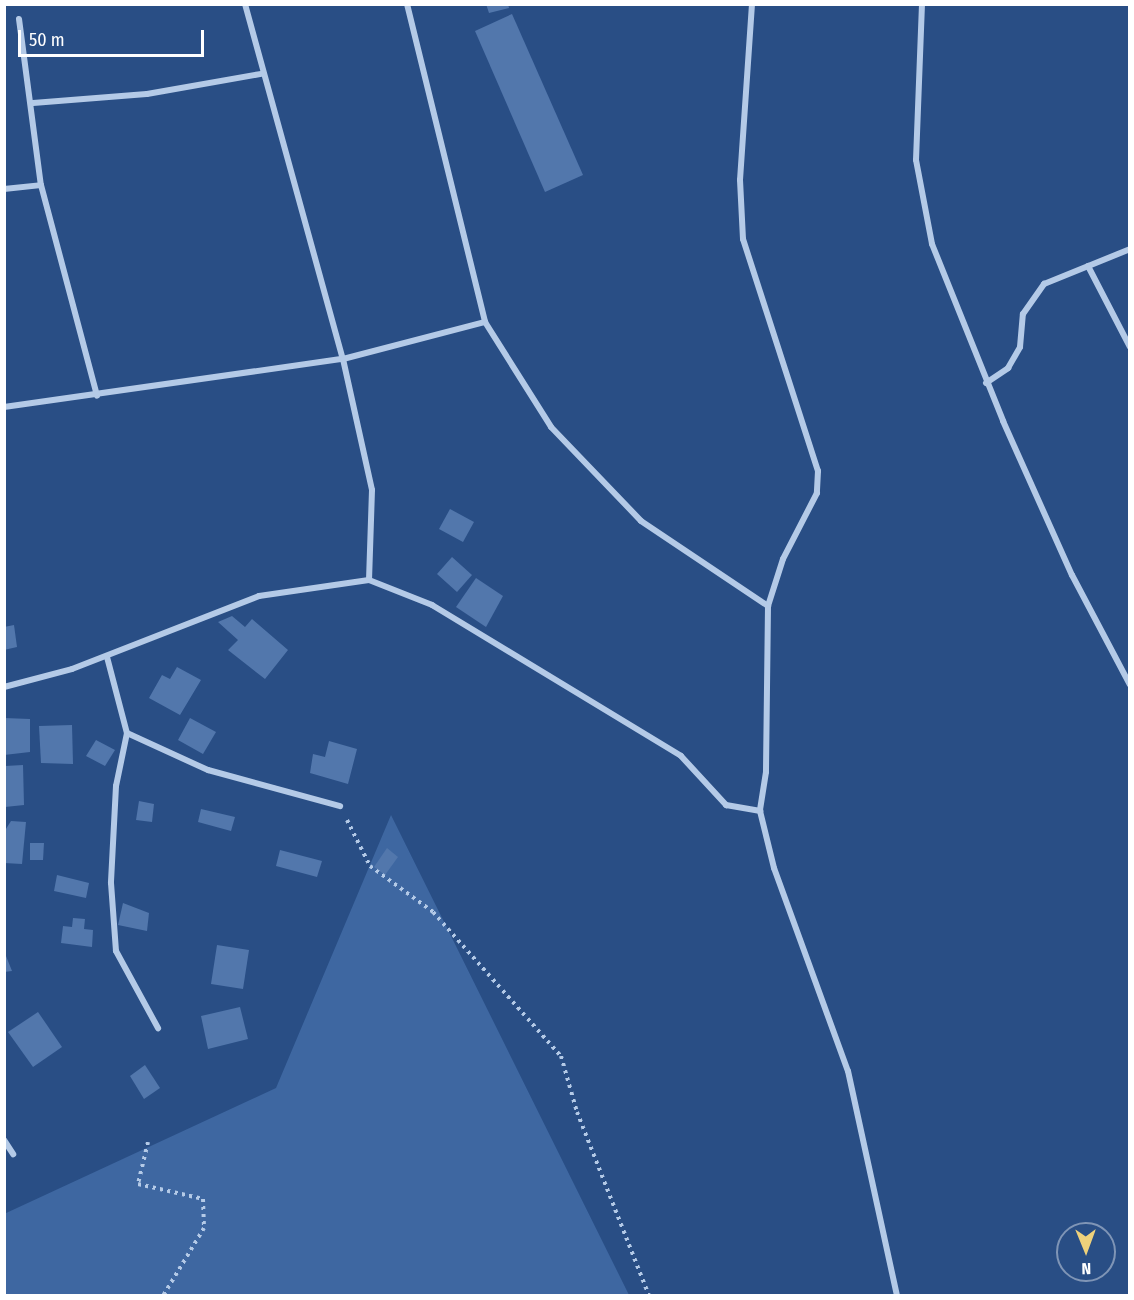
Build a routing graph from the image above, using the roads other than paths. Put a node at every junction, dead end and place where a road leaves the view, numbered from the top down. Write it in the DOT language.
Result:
graph roads {
  1 [pos="245,4"];
  2 [pos="407,4"];
  3 [pos="752,4"];
  4 [pos="922,4"];
  5 [pos="19,19"];
  6 [pos="261,74"];
  7 [pos="33,103"];
  8 [pos="41,185"];
  9 [pos="4,189"];
  10 [pos="1130,249"];
  11 [pos="1088,266"];
  12 [pos="485,322"];
  13 [pos="1130,347"];
  14 [pos="343,359"];
  15 [pos="986,383"];
  16 [pos="97,396"];
  17 [pos="4,407"];
  18 [pos="369,579"];
  19 [pos="768,606"];
  20 [pos="107,657"];
  21 [pos="1130,685"];
  22 [pos="4,687"];
  23 [pos="127,733"];
  24 [pos="340,806"];
  25 [pos="760,811"];
  26 [pos="158,1028"];
  27 [pos="4,1140"];
  28 [pos="13,1154"];
  29 [pos="897,1296"];
  1 -- 6 [label="street"];
  2 -- 12 [label="street"];
  3 -- 19 [label="street"];
  4 -- 15 [label="street"];
  5 -- 7 [label="street"];
  6 -- 7 [label="street"];
  6 -- 14 [label="street"];
  7 -- 8 [label="street"];
  8 -- 9 [label="street"];
  8 -- 16 [label="street"];
  10 -- 11 [label="street"];
  11 -- 13 [label="street"];
  11 -- 15 [label="street"];
  12 -- 14 [label="street"];
  12 -- 19 [label="street"];
  14 -- 16 [label="street"];
  14 -- 18 [label="street"];
  15 -- 21 [label="street"];
  16 -- 17 [label="street"];
  18 -- 20 [label="street"];
  18 -- 25 [label="street"];
  19 -- 25 [label="street"];
  20 -- 22 [label="street"];
  20 -- 23 [label="street"];
  23 -- 24 [label="street"];
  23 -- 26 [label="street"];
  25 -- 29 [label="street"];
  27 -- 28 [label="street"];
}
